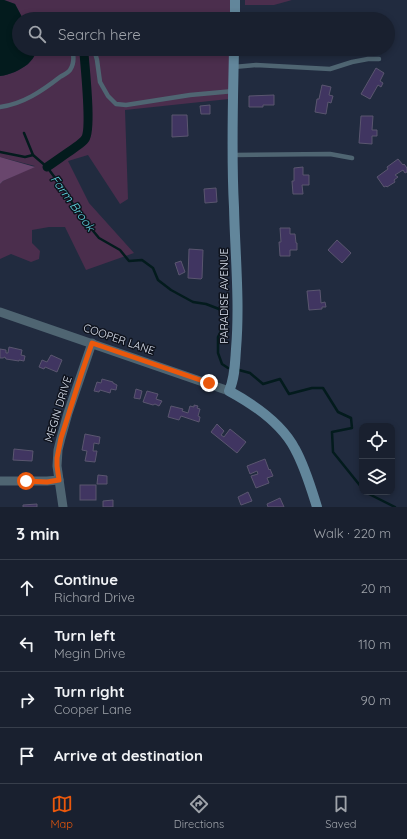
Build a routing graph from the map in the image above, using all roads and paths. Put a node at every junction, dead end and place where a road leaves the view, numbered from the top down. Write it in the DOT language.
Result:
graph roads {
  1 [pos="235,0"];
  2 [pos="235,12"];
  3 [pos="73,56"];
  4 [pos="96,56"];
  5 [pos="234,56"];
  6 [pos="379,59"];
  7 [pos="234,67"];
  8 [pos="234,91"];
  9 [pos="0,107"];
  10 [pos="233,155"];
  11 [pos="352,158"];
  12 [pos="0,312"];
  13 [pos="92,343"];
  14 [pos="229,391"];
  15 [pos="59,480"];
  16 [pos="0,481"];
  17 [pos="62,507"];
  18 [pos="317,507"];
  1 -- 2 [label="street"];
  3 -- 9 [label="lane"];
  4 -- 8 [label="lane"];
  5 -- 7 [label="street, PARADISE AVENUE"];
  6 -- 7 [label="lane"];
  7 -- 8 [label="street, PARADISE AVENUE"];
  8 -- 10 [label="street, PARADISE AVENUE"];
  10 -- 11 [label="lane"];
  10 -- 14 [label="street, PARADISE AVENUE"];
  12 -- 13 [label="street, COOPER LANE"];
  13 -- 14 [label="street, COOPER LANE"];
  13 -- 15 [label="street, MEGIN DRIVE"];
  14 -- 18 [label="street"];
  15 -- 16 [label="street"];
  15 -- 17 [label="street, MEGIN DRIVE"];
}
